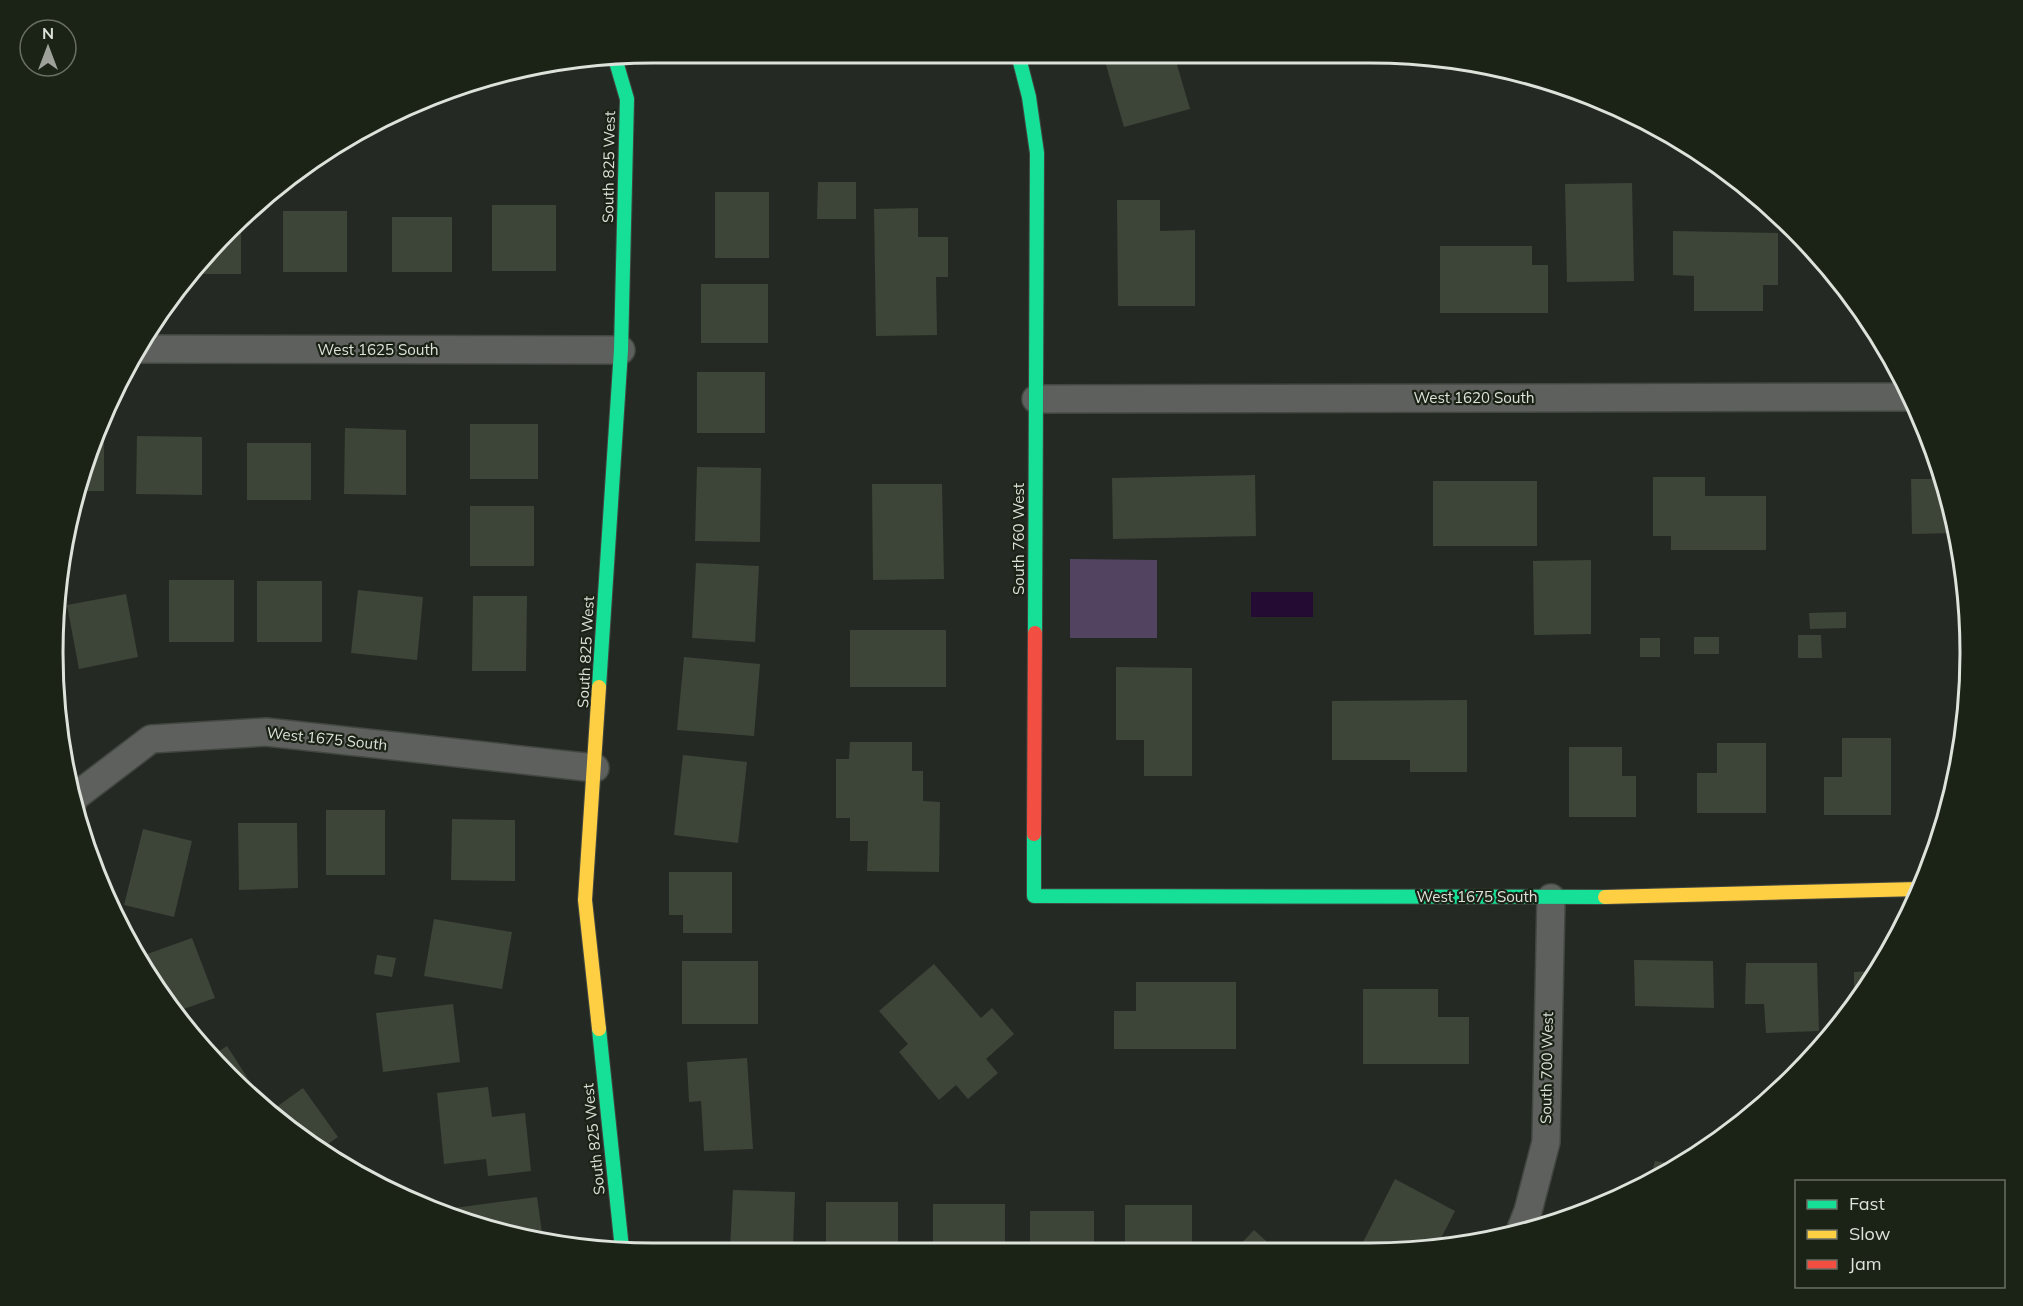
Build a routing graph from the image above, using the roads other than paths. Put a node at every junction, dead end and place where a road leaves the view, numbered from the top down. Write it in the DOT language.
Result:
graph roads {
  1 [pos="1020,63"];
  2 [pos="617,64"];
  3 [pos="147,349"];
  4 [pos="621,350"];
  5 [pos="1901,397"];
  6 [pos="1036,399"];
  7 [pos="595,768"];
  8 [pos="80,795"];
  9 [pos="1910,889"];
  10 [pos="1034,896"];
  11 [pos="1551,898"];
  12 [pos="1524,1223"];
  13 [pos="621,1242"];
  1 -- 6 [label="street, South 760 West"];
  2 -- 4 [label="street, South 825 West"];
  3 -- 4 [label="street, West 1625 South"];
  4 -- 7 [label="street, South 825 West"];
  5 -- 6 [label="street, West 1620 South"];
  6 -- 10 [label="street, South 760 West"];
  7 -- 8 [label="street, West 1675 South"];
  7 -- 13 [label="street, South 825 West"];
  9 -- 11 [label="street, West 1675 South"];
  10 -- 11 [label="street, West 1675 South"];
  11 -- 12 [label="street, South 700 West"];
}
